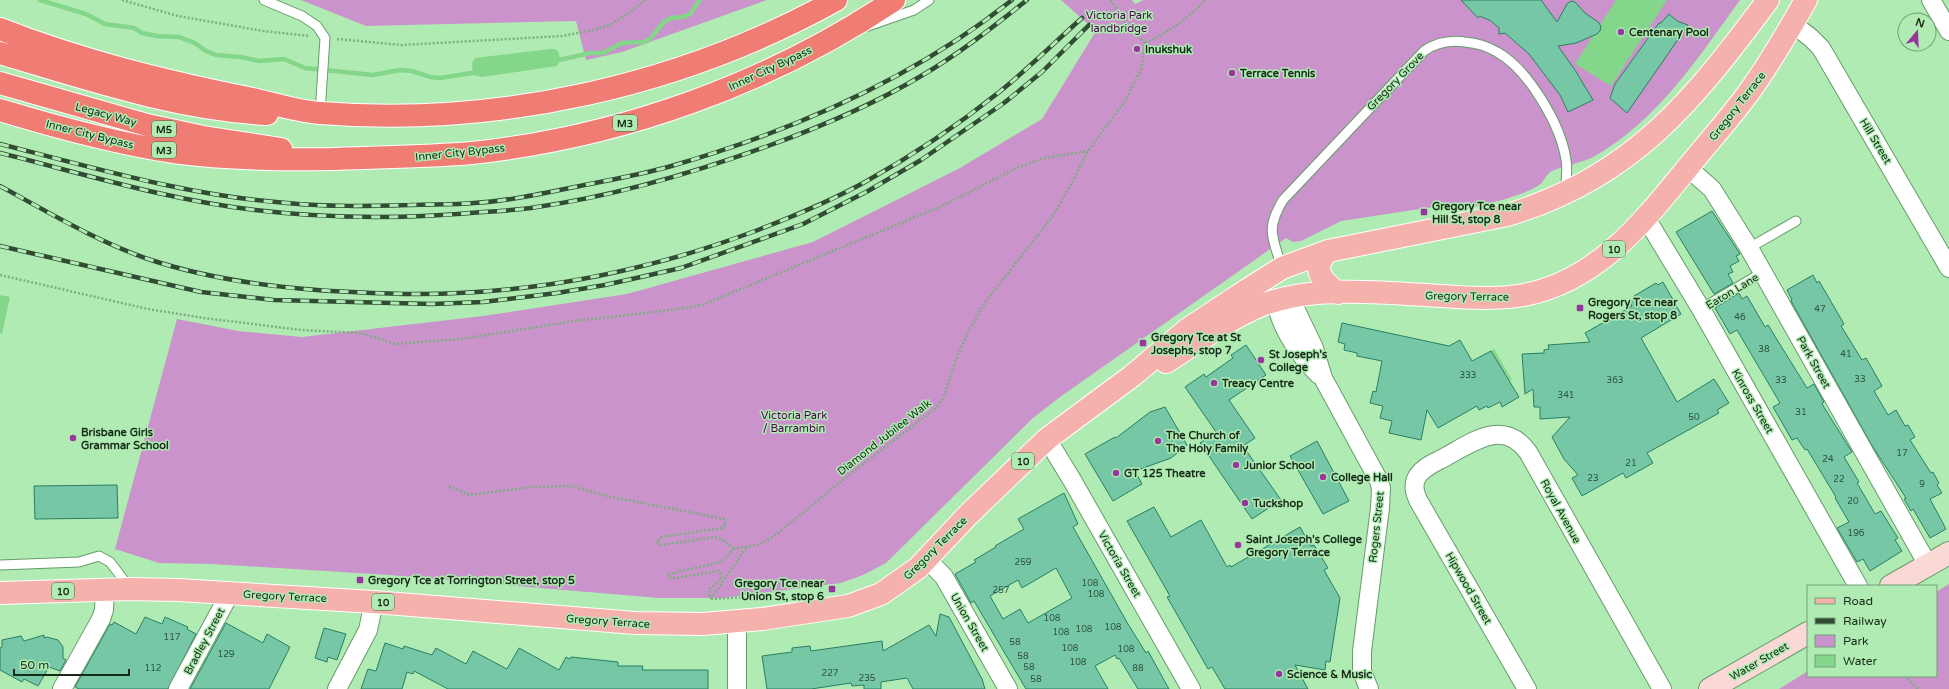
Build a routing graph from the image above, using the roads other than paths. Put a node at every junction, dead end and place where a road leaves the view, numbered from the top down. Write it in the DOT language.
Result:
graph roads {
  1 [pos="264,0"];
  2 [pos="836,0"];
  3 [pos="894,0"];
  4 [pos="929,0"];
  5 [pos="1806,0"];
  6 [pos="1931,0"];
  7 [pos="1766,2"];
  8 [pos="1792,24"];
  9 [pos="0,29"];
  10 [pos="1949,31"];
  11 [pos="833,38"];
  12 [pos="0,53"];
  13 [pos="0,82"];
  14 [pos="0,110"];
  15 [pos="313,113"];
  16 [pos="332,159"];
  17 [pos="1688,168"];
  18 [pos="1564,194"];
  19 [pos="1646,218"];
  20 [pos="1796,221"];
  21 [pos="1749,248"];
  22 [pos="1328,251"];
  23 [pos="1282,268"];
  24 [pos="1949,268"];
  25 [pos="1763,272"];
  26 [pos="1338,293"];
  27 [pos="1283,300"];
  28 [pos="1701,309"];
  29 [pos="1132,376"];
  30 [pos="1047,440"];
  31 [pos="1414,485"];
  32 [pos="1949,553"];
  33 [pos="927,559"];
  34 [pos="0,565"];
  35 [pos="1928,565"];
  36 [pos="1949,570"];
  37 [pos="1857,585"];
  38 [pos="1893,585"];
  39 [pos="1922,585"];
  40 [pos="130,589"];
  41 [pos="105,590"];
  42 [pos="0,593"];
  43 [pos="230,593"];
  44 [pos="374,602"];
  45 [pos="737,622"];
  46 [pos="1807,634"];
  47 [pos="1807,650"];
  48 [pos="62,689"];
  49 [pos="178,689"];
  50 [pos="337,689"];
  51 [pos="737,689"];
  52 [pos="1008,689"];
  53 [pos="1191,689"];
  54 [pos="1369,689"];
  55 [pos="1527,689"];
  56 [pos="1662,689"];
  57 [pos="1710,689"];
  58 [pos="1738,689"];
  1 -- 15 [label="lane"];
  2 -- 15 [label="highway"];
  3 -- 11 [label="highway, Inner City Bypass / M3"];
  4 -- 11 [label="lane"];
  5 -- 8 [label="main road, Gregory Terrace / 10"];
  6 -- 10 [label="street"];
  7 -- 8 [label="main road"];
  7 -- 18 [label="main road, Gregory Terrace / 10"];
  8 -- 17 [label="main road, Gregory Terrace / 10"];
  8 -- 24 [label="street, Hill Street"];
  9 -- 15 [label="highway"];
  11 -- 16 [label="highway, Inner City Bypass / M3"];
  12 -- 15 [label="highway"];
  13 -- 16 [label="highway, Legacy Way / M5"];
  14 -- 16 [label="highway, Inner City Bypass / M3"];
  17 -- 19 [label="main road, Gregory Terrace / 10"];
  17 -- 21 [label="street, Park Street"];
  18 -- 22 [label="main road, Gregory Terrace / 10"];
  18 -- 23 [label="lane, Gregory Grove"];
  19 -- 26 [label="main road, Gregory Terrace / 10"];
  19 -- 28 [label="street, Kinross Street"];
  20 -- 21 [label="lane"];
  21 -- 25 [label="street, Park Street"];
  22 -- 23 [label="main road, Gregory Terrace / 10"];
  22 -- 26 [label="main road"];
  23 -- 27 [label="main road, Rogers Street"];
  23 -- 29 [label="main road, Gregory Terrace / 10"];
  25 -- 28 [label="lane, Eaton Lane"];
  25 -- 35 [label="street, Park Street"];
  26 -- 27 [label="main road, Gregory Terrace / 10"];
  27 -- 29 [label="main road, Gregory Terrace / 10"];
  27 -- 54 [label="street, Rogers Street"];
  28 -- 37 [label="street, Kinross Street"];
  29 -- 30 [label="main road, Gregory Terrace / 10"];
  30 -- 33 [label="main road, Gregory Terrace / 10"];
  30 -- 53 [label="street, Victoria Street"];
  31 -- 55 [label="street, Hipwood Street"];
  31 -- 56 [label="street, Royal Avenue"];
  32 -- 35 [label="main road"];
  33 -- 45 [label="main road, Gregory Terrace / 10"];
  33 -- 52 [label="street, Union Street"];
  34 -- 40 [label="lane"];
  35 -- 38 [label="main road"];
  36 -- 39 [label="main road"];
  40 -- 41 [label="main road, Gregory Terrace / 10"];
  40 -- 43 [label="main road, Gregory Terrace / 10"];
  41 -- 42 [label="main road, Gregory Terrace / 10"];
  41 -- 48 [label="street"];
  43 -- 44 [label="main road, Gregory Terrace / 10"];
  43 -- 49 [label="street, Bradley Street"];
  44 -- 45 [label="main road, Gregory Terrace / 10"];
  44 -- 50 [label="street"];
  45 -- 51 [label="street"];
  46 -- 57 [label="main road, Water Street"];
  47 -- 58 [label="main road, Water Street"];
}
